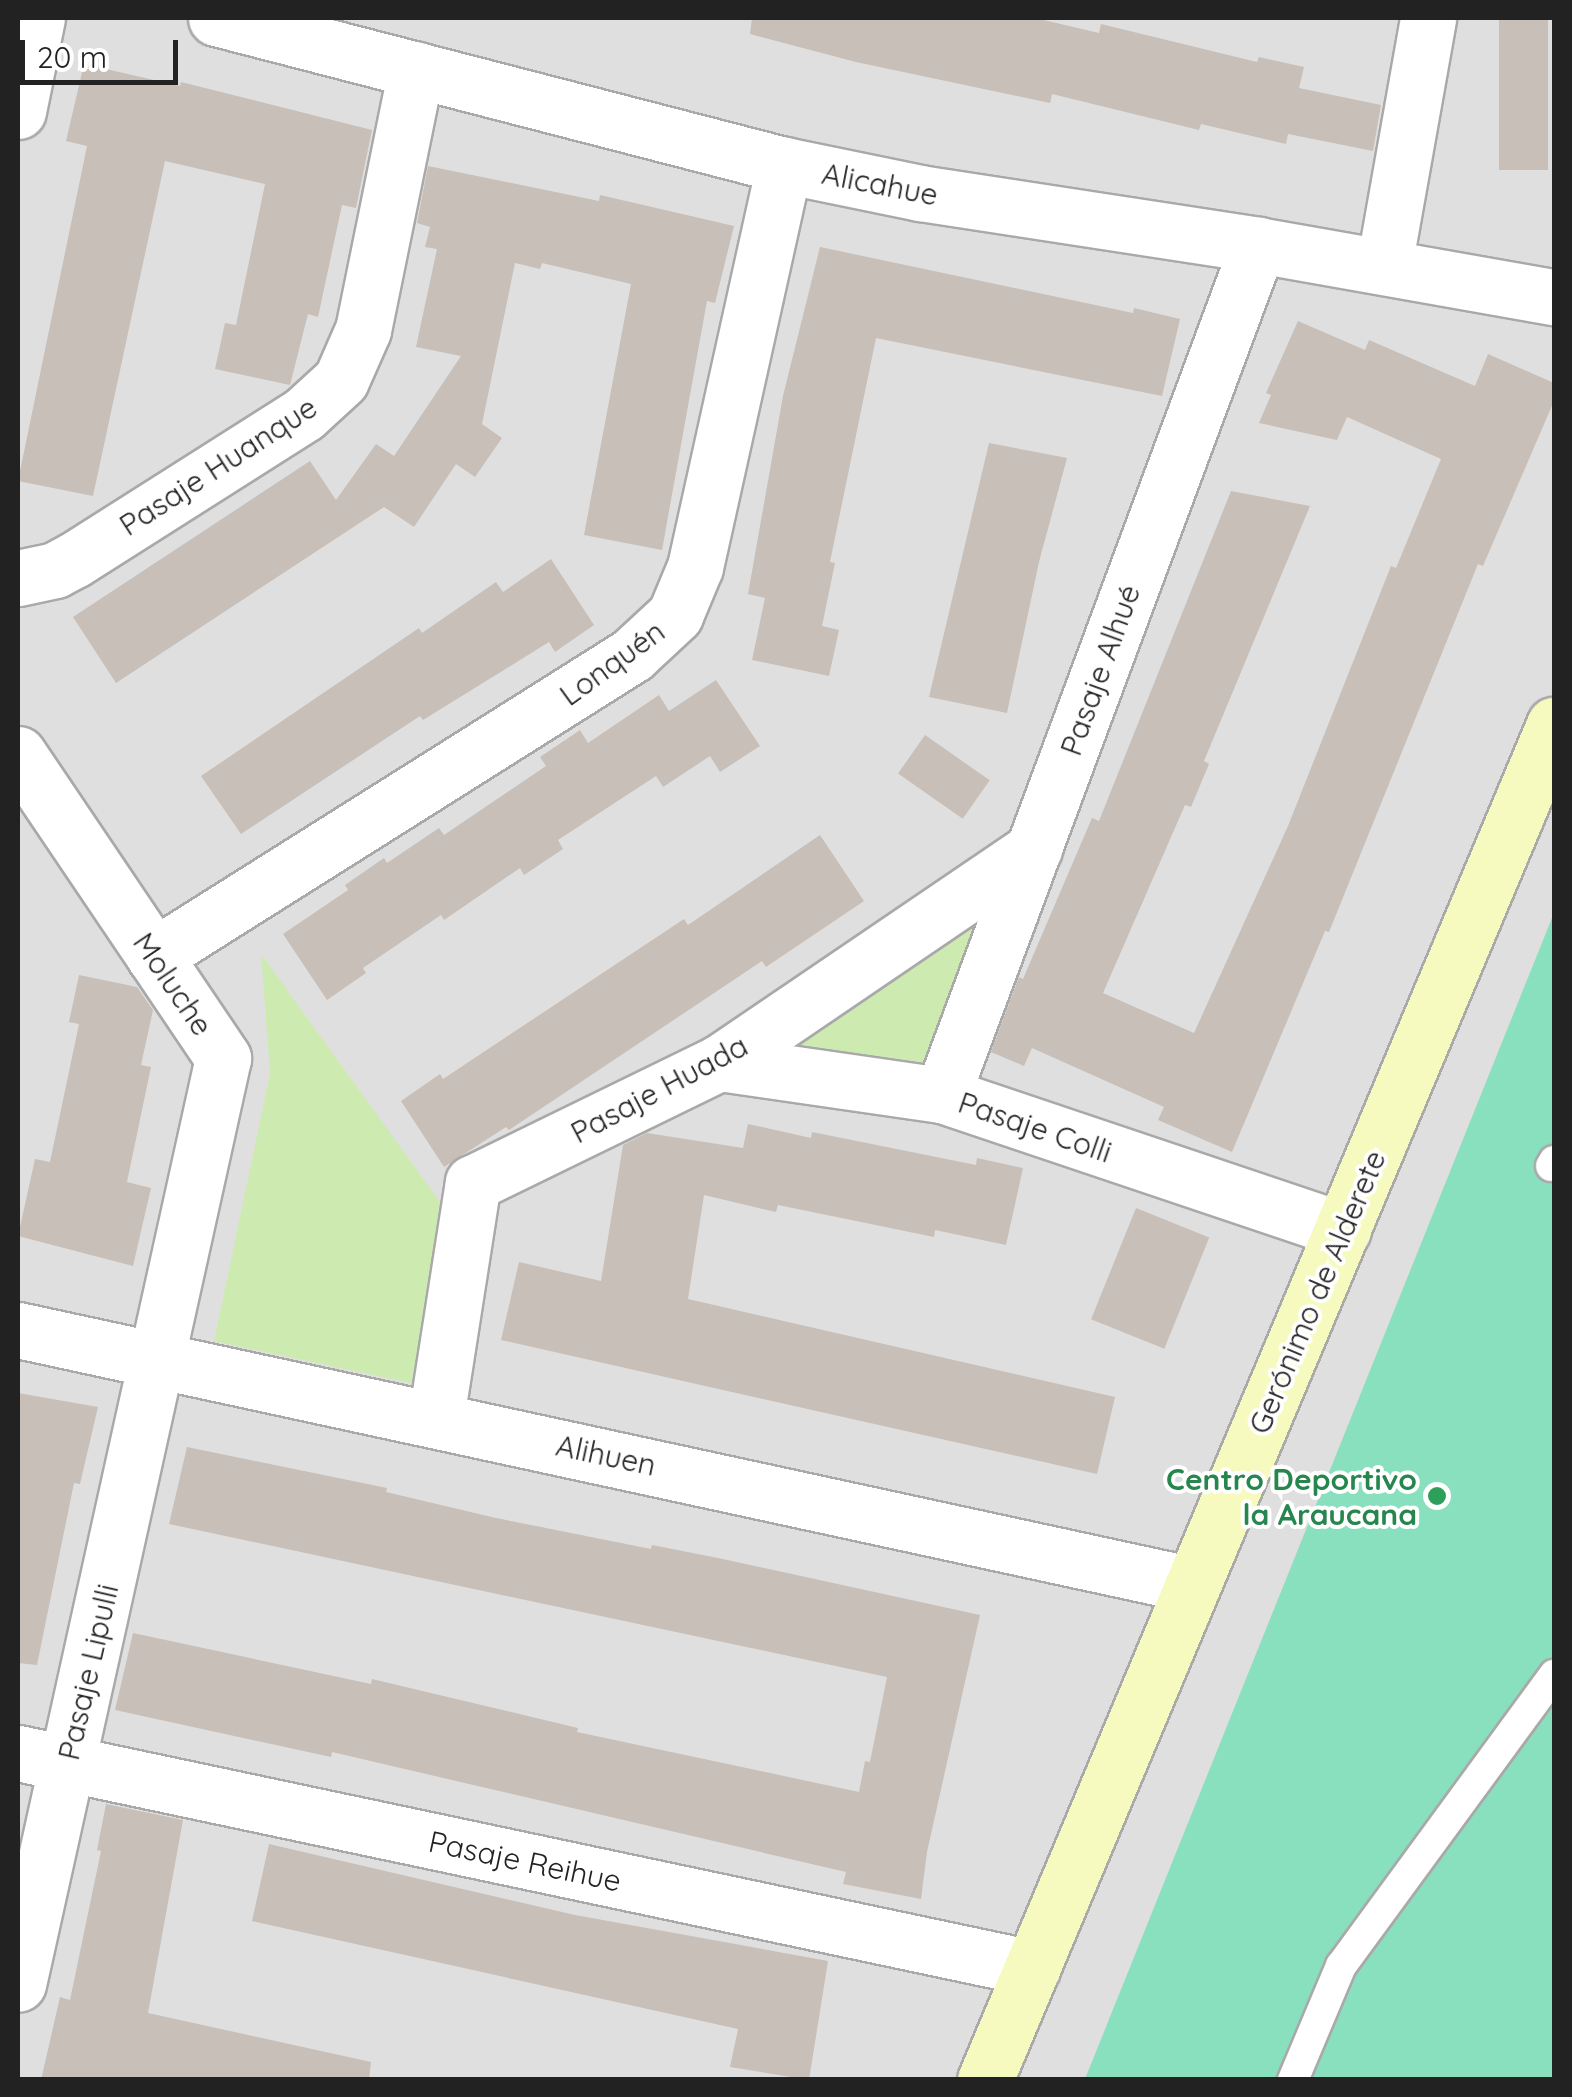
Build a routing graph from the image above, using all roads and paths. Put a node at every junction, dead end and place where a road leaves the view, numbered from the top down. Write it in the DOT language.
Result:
graph roads {
  1 [pos="37,18"];
  2 [pos="216,18"];
  3 [pos="1428,18"];
  4 [pos="416,69"];
  5 [pos="18,111"];
  6 [pos="784,165"];
  7 [pos="1258,245"];
  8 [pos="1384,266"];
  9 [pos="1554,298"];
  10 [pos="18,578"];
  11 [pos="1554,725"];
  12 [pos="18,754"];
  13 [pos="1539,806"];
  14 [pos="1034,849"];
  15 [pos="154,956"];
  16 [pos="718,1064"];
  17 [pos="942,1095"];
  18 [pos="1342,1230"];
  19 [pos="18,1330"];
  20 [pos="157,1360"];
  21 [pos="436,1418"];
  22 [pos="1193,1585"];
  23 [pos="1554,1675"];
  24 [pos="43,1758"];
  25 [pos="1032,1968"];
  26 [pos="18,1984"];
  27 [pos="985,2080"];
  28 [pos="1293,2080"];
  1 -- 5 [label="street"];
  2 -- 4 [label="street, Alicahue"];
  3 -- 8 [label="street"];
  4 -- 6 [label="street, Alicahue"];
  4 -- 10 [label="street, Pasaje Huanque"];
  6 -- 7 [label="street, Alicahue"];
  6 -- 15 [label="street, Lonquén"];
  7 -- 8 [label="street, Alicahue"];
  7 -- 14 [label="street, Pasaje Alhué"];
  8 -- 9 [label="street, Alicahue"];
  11 -- 13 [label="street, Gerónimo de Alderete"];
  12 -- 15 [label="street, Moluche"];
  13 -- 18 [label="street, Gerónimo de Alderete"];
  14 -- 16 [label="street, Pasaje Huada"];
  14 -- 17 [label="street, Pasaje Alhué"];
  15 -- 20 [label="street, Moluche"];
  16 -- 17 [label="street, Pasaje Colli"];
  16 -- 21 [label="street, Pasaje Huada"];
  17 -- 18 [label="street, Pasaje Colli"];
  18 -- 22 [label="street, Gerónimo de Alderete"];
  19 -- 20 [label="street, Alihuen"];
  20 -- 21 [label="street, Alihuen"];
  20 -- 24 [label="street, Pasaje Lipulli"];
  21 -- 22 [label="street, Alihuen"];
  22 -- 25 [label="street, Gerónimo de Alderete"];
  23 -- 28 [label="lane"];
  24 -- 25 [label="street, Pasaje Reihue"];
  24 -- 26 [label="street, Pasaje Lipulli"];
  25 -- 27 [label="street, Gerónimo de Alderete"];
}
